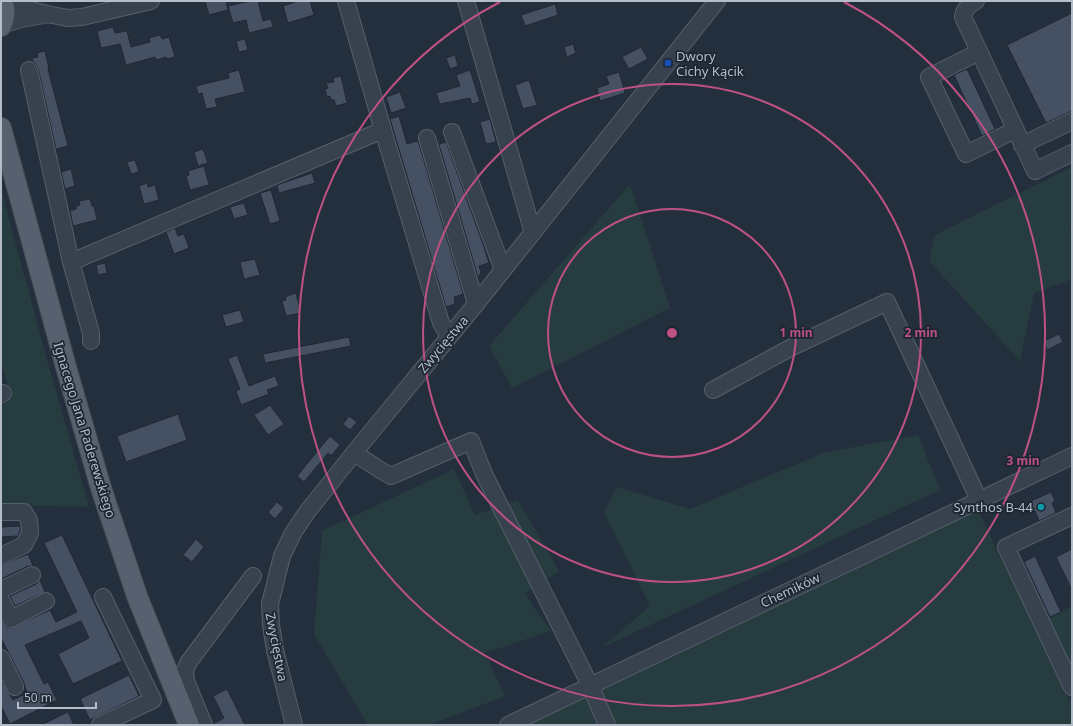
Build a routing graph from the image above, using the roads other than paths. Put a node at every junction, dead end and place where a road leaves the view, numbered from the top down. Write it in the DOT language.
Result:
graph roads {
  1 [pos="151,1"];
  2 [pos="346,1"];
  3 [pos="466,1"];
  4 [pos="717,1"];
  5 [pos="3,2"];
  6 [pos="969,3"];
  7 [pos="47,8"];
  8 [pos="1,26"];
  9 [pos="979,52"];
  10 [pos="29,70"];
  11 [pos="1072,121"];
  12 [pos="1,128"];
  13 [pos="383,130"];
  14 [pos="1015,130"];
  15 [pos="452,132"];
  16 [pos="426,138"];
  17 [pos="1022,145"];
  18 [pos="1072,153"];
  19 [pos="533,233"];
  20 [pos="71,262"];
  21 [pos="503,270"];
  22 [pos="476,304"];
  23 [pos="449,336"];
  24 [pos="91,341"];
  25 [pos="713,390"];
  26 [pos="354,453"];
  27 [pos="1072,456"];
  28 [pos="980,500"];
  29 [pos="1,512"];
  30 [pos="1072,516"];
  31 [pos="1,556"];
  32 [pos="32,575"];
  33 [pos="254,576"];
  34 [pos="1,590"];
  35 [pos="103,597"];
  36 [pos="1,600"];
  37 [pos="46,601"];
  38 [pos="1,658"];
  39 [pos="1068,667"];
  40 [pos="590,686"];
  41 [pos="15,687"];
  42 [pos="1072,687"];
  43 [pos="100,725"];
  44 [pos="189,725"];
  45 [pos="204,725"];
  46 [pos="294,725"];
  47 [pos="508,725"];
  48 [pos="607,725"];
  1 -- 7 [label="street"];
  2 -- 13 [label="street"];
  3 -- 19 [label="street"];
  4 -- 19 [label="street, Zwycięstwa"];
  5 -- 7 [label="street"];
  5 -- 8 [label="main road"];
  6 -- 9 [label="street"];
  7 -- 8 [label="street"];
  9 -- 14 [label="street"];
  9 -- 14 [label="street"];
  10 -- 20 [label="street"];
  11 -- 17 [label="street"];
  12 -- 44 [label="main road, Ignacego Jana Paderewskiego"];
  13 -- 20 [label="street"];
  13 -- 23 [label="street"];
  14 -- 17 [label="street"];
  15 -- 21 [label="street"];
  16 -- 22 [label="street"];
  17 -- 18 [label="street"];
  19 -- 21 [label="street, Zwycięstwa"];
  20 -- 24 [label="street"];
  21 -- 22 [label="street, Zwycięstwa"];
  22 -- 23 [label="street, Zwycięstwa"];
  23 -- 26 [label="street, Zwycięstwa"];
  25 -- 28 [label="street"];
  26 -- 40 [label="street"];
  26 -- 46 [label="street, Zwycięstwa"];
  27 -- 28 [label="street, Chemików"];
  28 -- 40 [label="street, Chemików"];
  29 -- 31 [label="street"];
  30 -- 39 [label="street"];
  32 -- 34 [label="street"];
  33 -- 45 [label="street"];
  35 -- 43 [label="street"];
  36 -- 37 [label="street"];
  38 -- 41 [label="street"];
  39 -- 42 [label="street"];
  40 -- 47 [label="street, Chemików"];
  40 -- 48 [label="street"];
}
